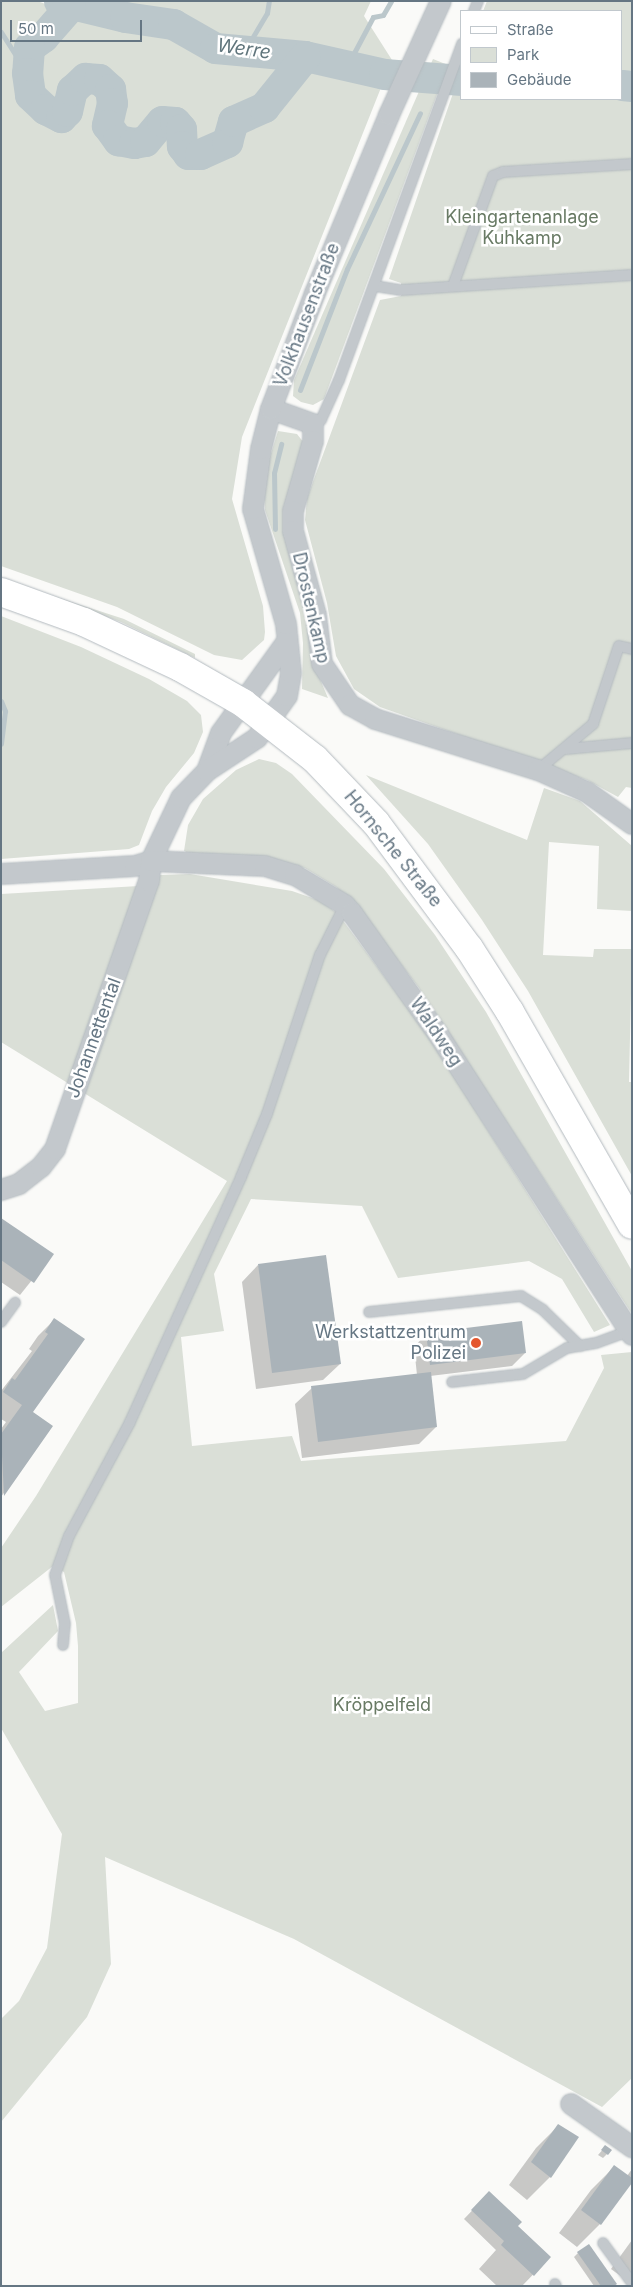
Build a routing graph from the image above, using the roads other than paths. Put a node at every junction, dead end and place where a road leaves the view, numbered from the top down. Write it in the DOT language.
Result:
graph roads {
  1 [pos="441,1"];
  2 [pos="460,49"];
  3 [pos="632,164"];
  4 [pos="632,275"];
  5 [pos="375,286"];
  6 [pos="453,286"];
  7 [pos="270,409"];
  8 [pos="313,424"];
  9 [pos="1,592"];
  10 [pos="286,643"];
  11 [pos="632,649"];
  12 [pos="243,703"];
  13 [pos="271,722"];
  14 [pos="632,743"];
  15 [pos="566,749"];
  16 [pos="538,770"];
  17 [pos="207,771"];
  18 [pos="632,824"];
  19 [pos="151,861"];
  20 [pos="1,874"];
  21 [pos="345,904"];
  22 [pos="1,1190"];
  23 [pos="632,1225"];
  24 [pos="15,1303"];
  25 [pos="369,1312"];
  26 [pos="1,1322"];
  27 [pos="630,1333"];
  28 [pos="580,1346"];
  29 [pos="452,1382"];
  30 [pos="63,1645"];
  31 [pos="571,2104"];
  32 [pos="632,2147"];
  33 [pos="603,2243"];
  34 [pos="632,2283"];
  1 -- 7 [label="street, Volkhausenstraße"];
  2 -- 5 [label="lane"];
  3 -- 6 [label="lane"];
  4 -- 6 [label="lane"];
  5 -- 6 [label="lane"];
  5 -- 8 [label="lane"];
  7 -- 8 [label="street"];
  7 -- 10 [label="street, Volkhausenstraße"];
  8 -- 16 [label="street, Drostenkamp"];
  9 -- 12 [label="main road, Hornsche Straße"];
  10 -- 12 [label="street"];
  10 -- 13 [label="street, Volkhausenstraße"];
  11 -- 15 [label="lane"];
  12 -- 13 [label="main road, Hornsche Straße"];
  12 -- 17 [label="street"];
  13 -- 17 [label="street, Volkhausenstraße"];
  13 -- 23 [label="main road, Hornsche Straße"];
  14 -- 15 [label="lane"];
  15 -- 16 [label="lane"];
  16 -- 18 [label="street, Drostenkamp"];
  17 -- 19 [label="street, Johannettental"];
  19 -- 20 [label="street, Waldweg"];
  19 -- 21 [label="street, Waldweg"];
  19 -- 22 [label="street, Johannettental"];
  21 -- 27 [label="street, Waldweg"];
  21 -- 30 [label="lane"];
  24 -- 26 [label="lane"];
  25 -- 28 [label="lane"];
  27 -- 28 [label="lane"];
  28 -- 29 [label="lane"];
  31 -- 32 [label="street"];
  33 -- 34 [label="lane"];
}
